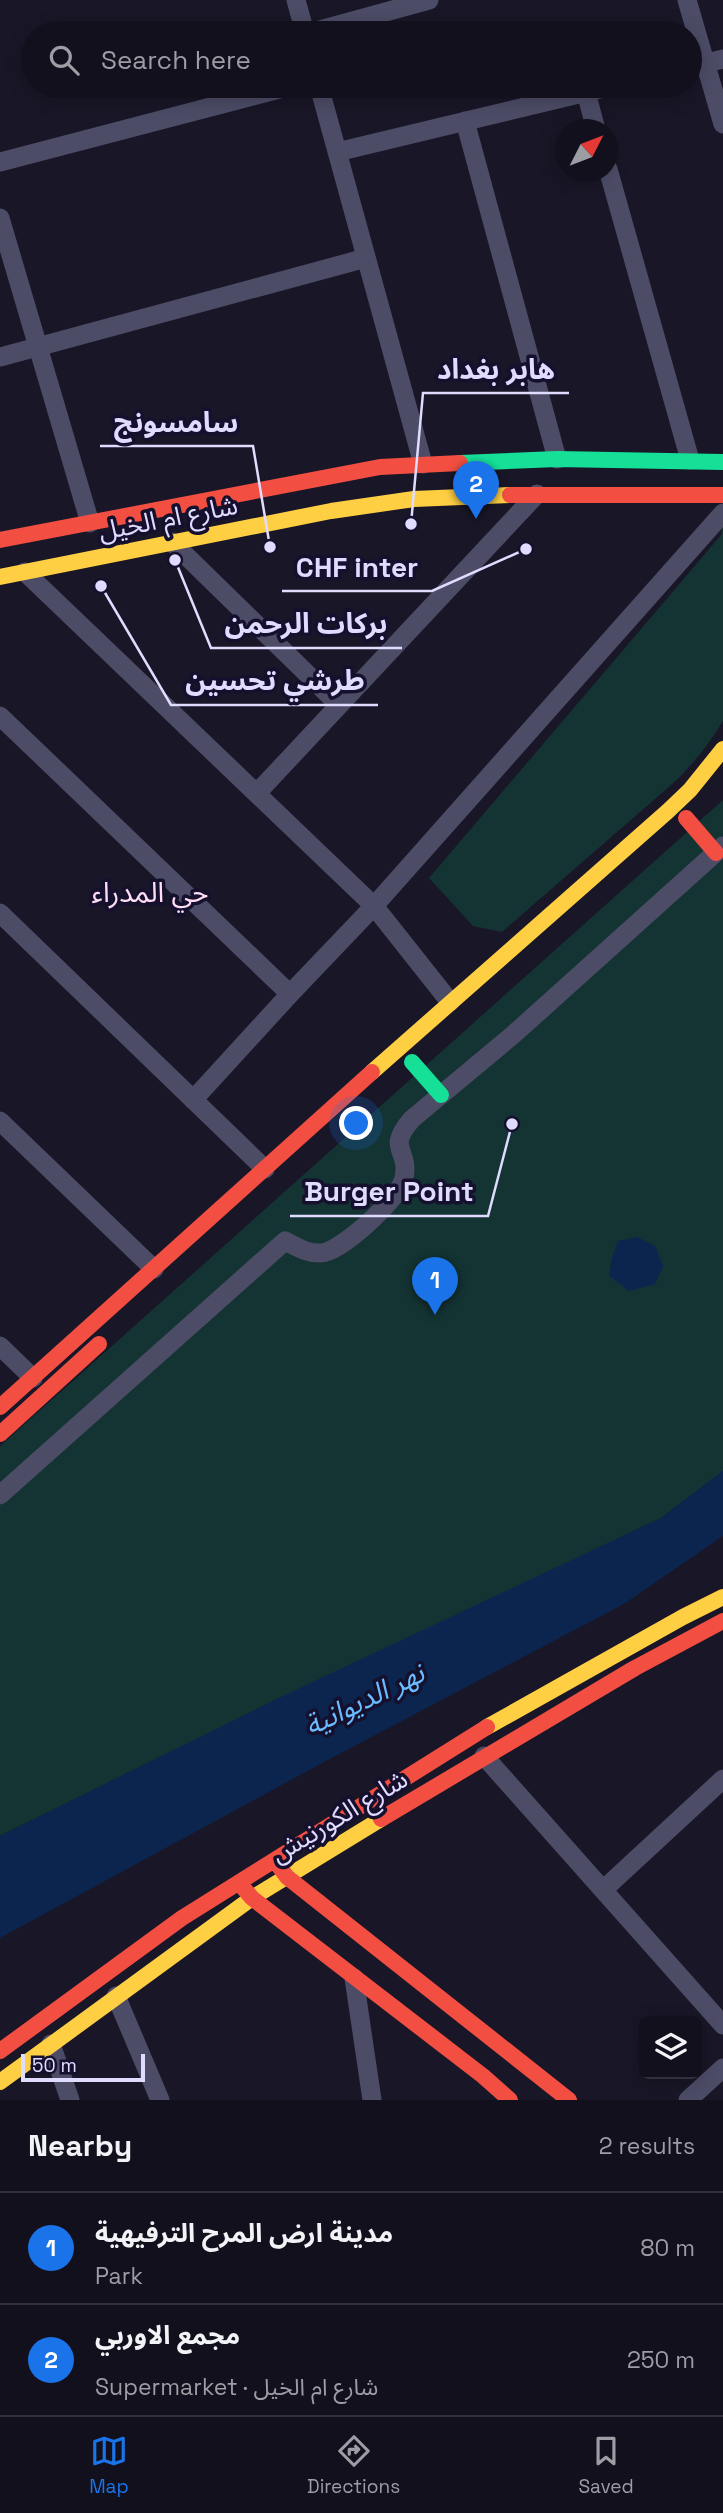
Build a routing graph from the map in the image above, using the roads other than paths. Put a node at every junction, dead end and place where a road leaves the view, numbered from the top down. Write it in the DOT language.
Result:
graph roads {
  1 [pos="296,0"];
  2 [pos="429,0"];
  3 [pos="687,0"];
  4 [pos="303,21"];
  5 [pos="351,21"];
  6 [pos="693,21"];
  7 [pos="706,63"];
  8 [pos="245,98"];
  9 [pos="322,98"];
  10 [pos="561,98"];
  11 [pos="588,98"];
  12 [pos="593,119"];
  13 [pos="465,121"];
  14 [pos="723,124"];
  15 [pos="337,152"];
  16 [pos="0,162"];
  17 [pos="611,182"];
  18 [pos="0,218"];
  19 [pos="366,258"];
  20 [pos="38,347"];
  21 [pos="0,357"];
  22 [pos="556,459"];
  23 [pos="690,460"];
  24 [pos="722,462"];
  25 [pos="423,464"];
  26 [pos="537,494"];
  27 [pos="723,495"];
  28 [pos="723,513"];
  29 [pos="90,523"];
  30 [pos="0,540"];
  31 [pos="172,542"];
  32 [pos="25,572"];
  33 [pos="0,577"];
  34 [pos="338,704"];
  35 [pos="0,716"];
  36 [pos="723,749"];
  37 [pos="257,793"];
  38 [pos="700,805"];
  39 [pos="720,849"];
  40 [pos="374,906"];
  41 [pos="0,913"];
  42 [pos="290,994"];
  43 [pos="450,1002"];
  44 [pos="398,1075"];
  45 [pos="441,1095"];
  46 [pos="193,1100"];
  47 [pos="0,1121"];
  48 [pos="265,1169"];
  49 [pos="154,1269"];
  50 [pos="110,1334"];
  51 [pos="0,1346"];
  52 [pos="33,1378"];
  53 [pos="0,1407"];
  54 [pos="0,1434"];
  55 [pos="0,1495"];
  56 [pos="723,1597"];
  57 [pos="723,1621"];
  58 [pos="484,1756"];
  59 [pos="721,1785"];
  60 [pos="274,1859"];
  61 [pos="287,1877"];
  62 [pos="239,1882"];
  63 [pos="603,1890"];
  64 [pos="252,1898"];
  65 [pos="354,1978"];
  66 [pos="116,1996"];
  67 [pos="723,2025"];
  68 [pos="51,2044"];
  69 [pos="0,2051"];
  70 [pos="723,2068"];
  71 [pos="483,2076"];
  72 [pos="0,2082"];
  73 [pos="70,2100"];
  74 [pos="160,2100"];
  75 [pos="372,2100"];
  76 [pos="487,2100"];
  77 [pos="510,2100"];
  78 [pos="569,2100"];
  79 [pos="688,2100"];
  1 -- 4 [label="street"];
  2 -- 5 [label="street"];
  3 -- 6 [label="street"];
  7 -- 14 [label="street"];
  8 -- 16 [label="street"];
  9 -- 15 [label="street"];
  10 -- 13 [label="street"];
  11 -- 12 [label="street"];
  13 -- 15 [label="street"];
  13 -- 22 [label="street"];
  15 -- 19 [label="street"];
  17 -- 23 [label="street"];
  18 -- 20 [label="street"];
  19 -- 20 [label="street"];
  19 -- 25 [label="street"];
  20 -- 21 [label="street"];
  20 -- 29 [label="street"];
  22 -- 23 [label="main road, شارع ام الخيل"];
  22 -- 25 [label="main road, شارع ام الخيل"];
  23 -- 24 [label="main road, شارع ام الخيل"];
  25 -- 29 [label="main road, شارع ام الخيل"];
  26 -- 27 [label="main road, شارع ام الخيل"];
  26 -- 31 [label="main road, شارع ام الخيل"];
  26 -- 34 [label="street"];
  28 -- 40 [label="street"];
  29 -- 30 [label="main road, شارع ام الخيل"];
  31 -- 32 [label="main road, شارع ام الخيل"];
  31 -- 34 [label="street"];
  32 -- 33 [label="main road, شارع ام الخيل"];
  32 -- 37 [label="street"];
  34 -- 37 [label="street"];
  35 -- 42 [label="street"];
  36 -- 43 [label="main road"];
  37 -- 40 [label="street"];
  38 -- 39 [label="main road"];
  39 -- 45 [label="street"];
  40 -- 42 [label="street"];
  40 -- 43 [label="street"];
  41 -- 46 [label="street"];
  42 -- 46 [label="street"];
  43 -- 48 [label="main road"];
  44 -- 45 [label="main road"];
  45 -- 55 [label="street"];
  46 -- 48 [label="street"];
  47 -- 49 [label="street"];
  48 -- 49 [label="main road"];
  49 -- 52 [label="main road"];
  50 -- 54 [label="main road"];
  51 -- 52 [label="street"];
  52 -- 53 [label="main road"];
  56 -- 60 [label="main road, شارع الكورنيش"];
  57 -- 58 [label="main road, شارع الكورنيش"];
  58 -- 61 [label="main road, شارع الكورنيش"];
  58 -- 63 [label="street"];
  59 -- 63 [label="street"];
  60 -- 61 [label="main road"];
  60 -- 62 [label="main road, شارع الكورنيش"];
  61 -- 64 [label="main road, شارع الكورنيش"];
  61 -- 78 [label="main road"];
  62 -- 64 [label="main road"];
  62 -- 69 [label="main road, شارع الكورنيش"];
  63 -- 67 [label="street"];
  64 -- 65 [label="main road"];
  64 -- 66 [label="main road, شارع الكورنيش"];
  65 -- 71 [label="main road"];
  65 -- 75 [label="street"];
  66 -- 68 [label="main road, شارع الكورنيش"];
  66 -- 74 [label="street"];
  68 -- 72 [label="main road, شارع الكورنيش"];
  68 -- 73 [label="street"];
  70 -- 79 [label="street"];
  71 -- 76 [label="street"];
  71 -- 77 [label="main road"];
}
